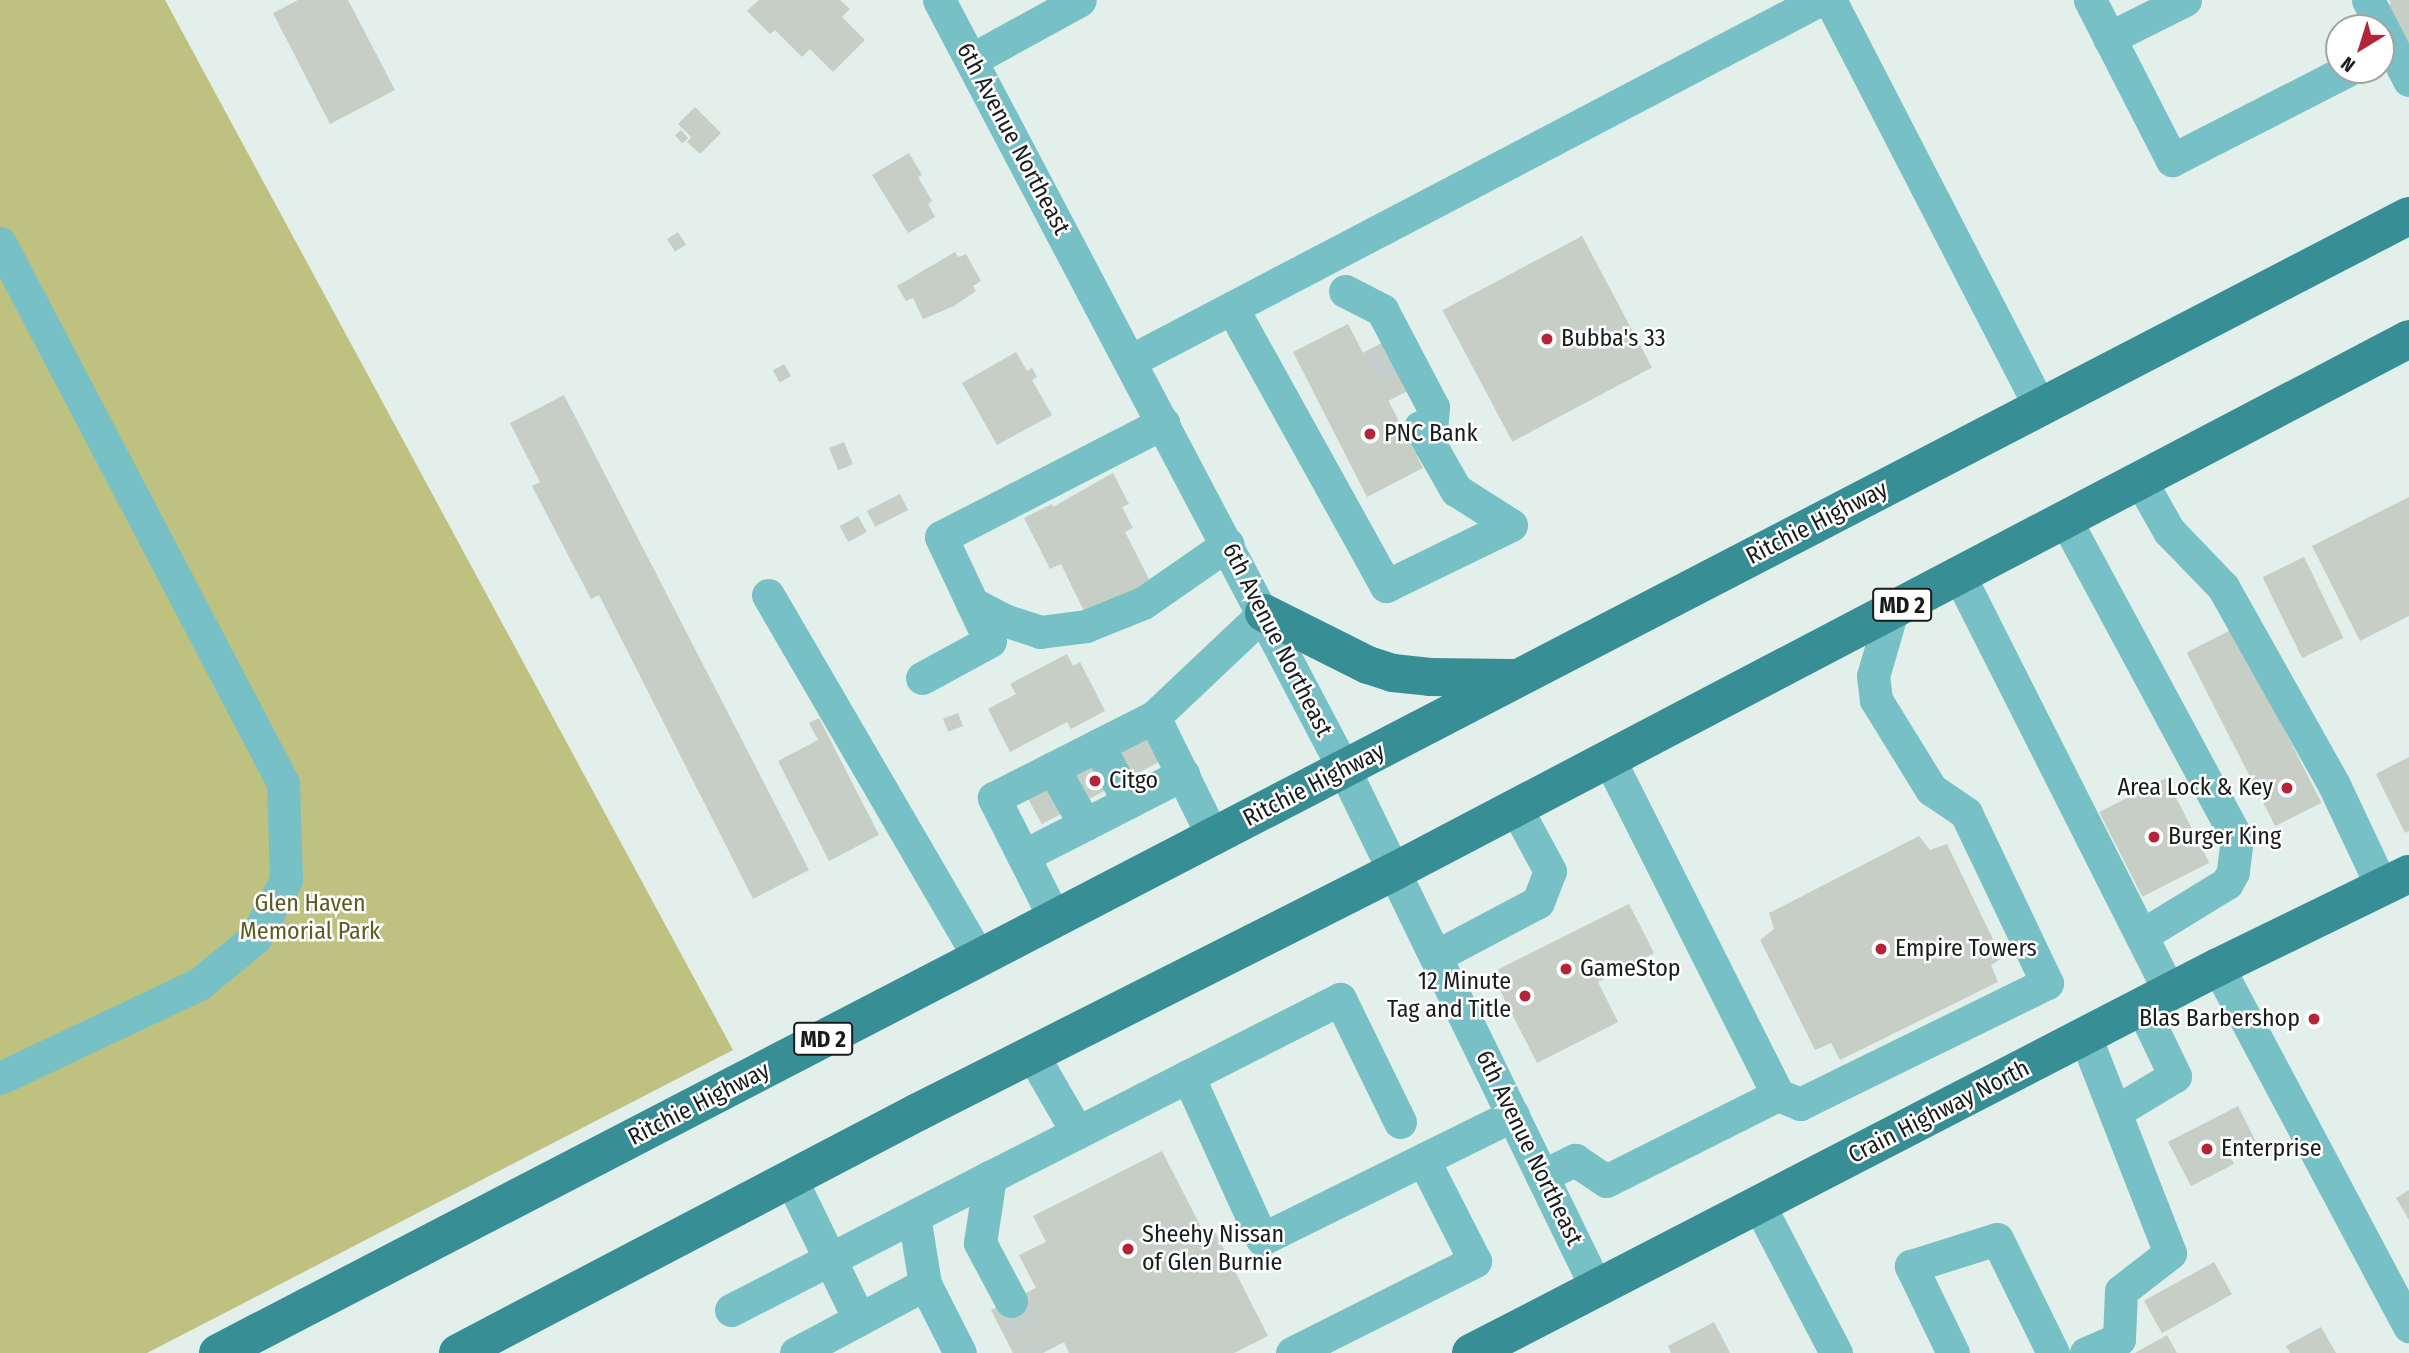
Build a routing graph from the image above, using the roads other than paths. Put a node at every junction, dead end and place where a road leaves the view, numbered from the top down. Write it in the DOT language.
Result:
graph roads {
  1 [pos="939,0"];
  2 [pos="1080,0"];
  3 [pos="1819,0"];
  4 [pos="1830,0"];
  5 [pos="2090,0"];
  6 [pos="2185,0"];
  7 [pos="2368,0"];
  8 [pos="1042,9"];
  9 [pos="2109,38"];
  10 [pos="971,60"];
  11 [pos="2409,80"];
  12 [pos="2325,82"];
  13 [pos="2409,216"];
  14 [pos="0,243"];
  15 [pos="1326,258"];
  16 [pos="1345,291"];
  17 [pos="1232,307"];
  18 [pos="1378,345"];
  19 [pos="2406,348"];
  20 [pos="1130,361"];
  21 [pos="1402,393"];
  22 [pos="2040,407"];
  23 [pos="1163,423"];
  24 [pos="1430,445"];
  25 [pos="2140,480"];
  26 [pos="2066,519"];
  27 [pos="1228,544"];
  28 [pos="1959,575"];
  29 [pos="768,595"];
  30 [pos="972,603"];
  31 [pos="1892,611"];
  32 [pos="1264,613"];
  33 [pos="922,678"];
  34 [pos="1519,678"];
  35 [pos="1154,717"];
  36 [pos="1098,745"];
  37 [pos="1609,759"];
  38 [pos="1053,768"];
  39 [pos="1344,769"];
  40 [pos="1183,774"];
  41 [pos="1129,802"];
  42 [pos="1516,807"];
  43 [pos="1084,825"];
  44 [pos="1213,837"];
  45 [pos="1023,856"];
  46 [pos="1395,871"];
  47 [pos="2395,880"];
  48 [pos="1055,919"];
  49 [pos="2142,935"];
  50 [pos="1436,956"];
  51 [pos="979,958"];
  52 [pos="2218,967"];
  53 [pos="2156,999"];
  54 [pos="2085,1036"];
  55 [pos="1032,1054"];
  56 [pos="1188,1076"];
  57 [pos="0,1078"];
  58 [pos="1777,1095"];
  59 [pos="2115,1112"];
  60 [pos="1513,1115"];
  61 [pos="1400,1122"];
  62 [pos="1077,1132"];
  63 [pos="1423,1159"];
  64 [pos="1542,1176"];
  65 [pos="990,1177"];
  66 [pos="791,1179"];
  67 [pos="1759,1205"];
  68 [pos="914,1216"];
  69 [pos="830,1259"];
  70 [pos="925,1284"];
  71 [pos="1597,1289"];
  72 [pos="1011,1300"];
  73 [pos="731,1310"];
  74 [pos="859,1319"];
  75 [pos="2409,1326"];
  76 [pos="501,1343"];
  77 [pos="1485,1350"];
  78 [pos="218,1353"];
  79 [pos="458,1353"];
  80 [pos="796,1353"];
  81 [pos="960,1353"];
  82 [pos="1292,1353"];
  83 [pos="1836,1353"];
  84 [pos="1953,1353"];
  85 [pos="2053,1353"];
  86 [pos="2086,1353"];
  1 -- 10 [label="street, 6th Avenue Northeast"];
  2 -- 8 [label="street"];
  3 -- 15 [label="street"];
  4 -- 22 [label="street"];
  5 -- 9 [label="street"];
  6 -- 9 [label="street"];
  7 -- 11 [label="street"];
  8 -- 10 [label="street"];
  9 -- 12 [label="street"];
  10 -- 20 [label="street, 6th Avenue Northeast"];
  13 -- 22 [label="main road, Ritchie Highway / MD 2"];
  14 -- 57 [label="street"];
  15 -- 16 [label="street"];
  15 -- 17 [label="street"];
  16 -- 18 [label="street"];
  16 -- 24 [label="street"];
  17 -- 20 [label="street"];
  17 -- 24 [label="street"];
  19 -- 25 [label="main road, MD 2"];
  20 -- 23 [label="street, 6th Avenue Northeast"];
  21 -- 24 [label="street"];
  22 -- 34 [label="main road, Ritchie Highway / MD 2"];
  23 -- 27 [label="street, 6th Avenue Northeast"];
  23 -- 30 [label="street"];
  25 -- 26 [label="main road, MD 2"];
  25 -- 47 [label="street"];
  26 -- 28 [label="main road, MD 2"];
  26 -- 49 [label="street"];
  27 -- 30 [label="street"];
  27 -- 32 [label="street, 6th Avenue Northeast"];
  28 -- 31 [label="main road, MD 2"];
  28 -- 49 [label="street"];
  29 -- 51 [label="street"];
  30 -- 33 [label="street"];
  31 -- 37 [label="main road, MD 2"];
  31 -- 58 [label="street"];
  32 -- 34 [label="main road"];
  32 -- 35 [label="street"];
  32 -- 39 [label="street, 6th Avenue Northeast"];
  34 -- 39 [label="main road, Ritchie Highway / MD 2"];
  35 -- 36 [label="street"];
  35 -- 40 [label="street"];
  36 -- 38 [label="street"];
  36 -- 41 [label="street"];
  37 -- 42 [label="main road, MD 2"];
  37 -- 58 [label="street"];
  38 -- 43 [label="street"];
  38 -- 45 [label="street"];
  39 -- 44 [label="main road, Ritchie Highway / MD 2"];
  39 -- 46 [label="street, 6th Avenue Northeast"];
  40 -- 41 [label="street"];
  40 -- 44 [label="street"];
  41 -- 43 [label="street"];
  42 -- 46 [label="main road, MD 2"];
  42 -- 50 [label="street"];
  43 -- 45 [label="street"];
  44 -- 48 [label="main road, Ritchie Highway / MD 2"];
  45 -- 48 [label="street"];
  46 -- 50 [label="street, 6th Avenue Northeast"];
  46 -- 55 [label="main road, MD 2"];
  47 -- 52 [label="main road, Crain Highway North"];
  48 -- 51 [label="main road, Ritchie Highway / MD 2"];
  49 -- 53 [label="street"];
  50 -- 60 [label="street, 6th Avenue Northeast"];
  51 -- 78 [label="main road, Ritchie Highway / MD 2"];
  52 -- 53 [label="main road, Crain Highway North"];
  52 -- 75 [label="street"];
  53 -- 54 [label="main road, Crain Highway North"];
  53 -- 59 [label="street"];
  54 -- 59 [label="street"];
  54 -- 67 [label="main road, Crain Highway North"];
  55 -- 62 [label="street"];
  55 -- 66 [label="main road, MD 2"];
  56 -- 61 [label="street"];
  56 -- 62 [label="street"];
  56 -- 63 [label="street"];
  58 -- 64 [label="street"];
  59 -- 86 [label="street"];
  60 -- 63 [label="street"];
  60 -- 64 [label="street, 6th Avenue Northeast"];
  62 -- 65 [label="street"];
  63 -- 82 [label="street"];
  64 -- 71 [label="street, 6th Avenue Northeast"];
  65 -- 68 [label="street"];
  65 -- 72 [label="street"];
  66 -- 69 [label="street"];
  66 -- 76 [label="main road, MD 2"];
  67 -- 71 [label="main road, Crain Highway North"];
  67 -- 83 [label="street"];
  68 -- 69 [label="street"];
  68 -- 70 [label="street"];
  69 -- 73 [label="street"];
  69 -- 74 [label="street"];
  70 -- 74 [label="street"];
  70 -- 81 [label="street"];
  71 -- 77 [label="main road, Crain Highway North"];
  74 -- 80 [label="street"];
  76 -- 79 [label="main road, MD 2"];
  84 -- 85 [label="street"];
}
